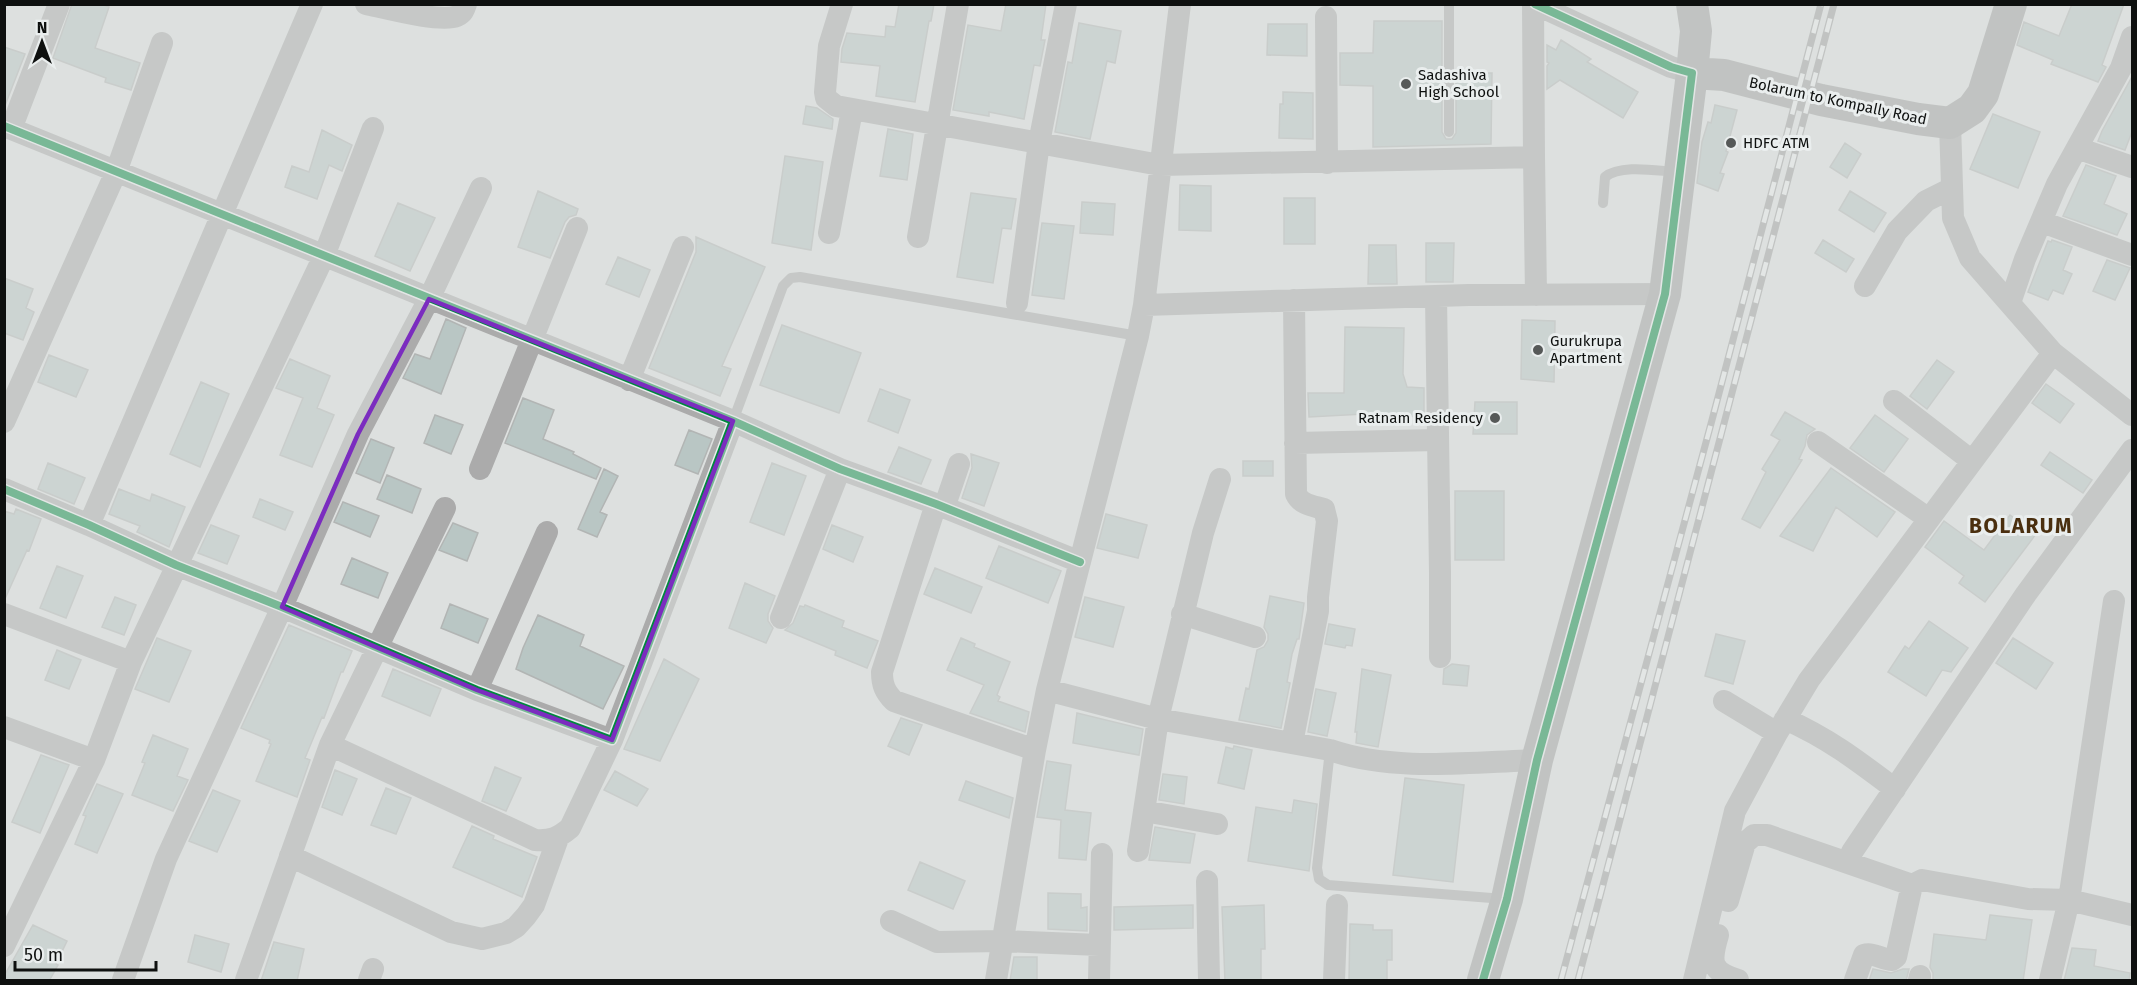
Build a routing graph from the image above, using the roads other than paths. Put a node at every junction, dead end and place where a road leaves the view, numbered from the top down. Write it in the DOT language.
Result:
graph roads {
  1 [pos="59,4"];
  2 [pos="312,4"];
  3 [pos="366,4"];
  4 [pos="466,4"];
  5 [pos="842,4"];
  6 [pos="958,4"];
  7 [pos="1066,4"];
  8 [pos="1180,4"];
  9 [pos="1449,4"];
  10 [pos="1534,4"];
  11 [pos="1692,4"];
  12 [pos="2010,4"];
  13 [pos="1326,17"];
  14 [pos="2133,37"];
  15 [pos="162,43"];
  16 [pos="2127,70"];
  17 [pos="1692,73"];
  18 [pos="852,110"];
  19 [pos="1950,123"];
  20 [pos="937,125"];
  21 [pos="8,128"];
  22 [pos="373,128"];
  23 [pos="1449,132"];
  24 [pos="1039,143"];
  25 [pos="2077,148"];
  26 [pos="1534,157"];
  27 [pos="1327,163"];
  28 [pos="1160,165"];
  29 [pos="2133,167"];
  30 [pos="117,172"];
  31 [pos="1680,172"];
  32 [pos="1952,188"];
  33 [pos="481,189"];
  34 [pos="1602,203"];
  35 [pos="222,214"];
  36 [pos="2042,222"];
  37 [pos="577,228"];
  38 [pos="829,233"];
  39 [pos="918,237"];
  40 [pos="683,247"];
  41 [pos="2133,255"];
  42 [pos="324,256"];
  43 [pos="1865,286"];
  44 [pos="1665,294"];
  45 [pos="1536,295"];
  46 [pos="1436,296"];
  47 [pos="429,299"];
  48 [pos="1294,300"];
  49 [pos="1017,303"];
  50 [pos="2010,303"];
  51 [pos="1144,305"];
  52 [pos="1138,336"];
  53 [pos="532,341"];
  54 [pos="2053,353"];
  55 [pos="629,380"];
  56 [pos="1894,401"];
  57 [pos="2132,414"];
  58 [pos="4,422"];
  59 [pos="733,422"];
  60 [pos="1438,440"];
  61 [pos="1818,442"];
  62 [pos="1295,443"];
  63 [pos="2133,450"];
  64 [pos="1972,461"];
  65 [pos="959,464"];
  66 [pos="480,469"];
  67 [pos="840,469"];
  68 [pos="1220,479"];
  69 [pos="4,489"];
  70 [pos="940,506"];
  71 [pos="445,508"];
  72 [pos="1929,519"];
  73 [pos="89,525"];
  74 [pos="547,532"];
  75 [pos="1080,562"];
  76 [pos="176,566"];
  77 [pos="2114,601"];
  78 [pos="282,608"];
  79 [pos="4,614"];
  80 [pos="1182,614"];
  81 [pos="781,618"];
  82 [pos="1255,637"];
  83 [pos="375,648"];
  84 [pos="1440,657"];
  85 [pos="130,662"];
  86 [pos="477,690"];
  87 [pos="1047,690"];
  88 [pos="1724,701"];
  89 [pos="1158,719"];
  90 [pos="1781,726"];
  91 [pos="4,728"];
  92 [pos="612,740"];
  93 [pos="1292,743"];
  94 [pos="330,745"];
  95 [pos="1035,750"];
  96 [pos="1330,750"];
  97 [pos="93,759"];
  98 [pos="1538,760"];
  99 [pos="1895,789"];
  100 [pos="1144,811"];
  101 [pos="1217,824"];
  102 [pos="558,838"];
  103 [pos="1138,851"];
  104 [pos="1852,852"];
  105 [pos="1101,854"];
  106 [pos="290,856"];
  107 [pos="1207,881"];
  108 [pos="1912,885"];
  109 [pos="1507,899"];
  110 [pos="2069,900"];
  111 [pos="1337,905"];
  112 [pos="2133,915"];
  113 [pos="891,921"];
  114 [pos="1002,941"];
  115 [pos="1099,945"];
  116 [pos="4,946"];
  117 [pos="123,981"];
  118 [pos="246,981"];
  119 [pos="996,981"];
  120 [pos="1099,981"];
  121 [pos="1209,981"];
  122 [pos="1334,981"];
  123 [pos="1483,981"];
  124 [pos="1694,981"];
  125 [pos="1738,981"];
  126 [pos="1855,981"];
  127 [pos="2050,981"];
  1 -- 21 [label="street"];
  2 -- 35 [label="street"];
  3 -- 4 [label="street"];
  5 -- 18 [label="street"];
  6 -- 20 [label="street"];
  7 -- 24 [label="street"];
  8 -- 28 [label="street"];
  9 -- 23 [label="lane"];
  10 -- 17 [label="street"];
  10 -- 26 [label="street"];
  11 -- 17 [label="street"];
  12 -- 19 [label="street"];
  13 -- 27 [label="street"];
  14 -- 16 [label="street"];
  15 -- 30 [label="street"];
  16 -- 25 [label="street"];
  17 -- 19 [label="street, Bolarum to Kompally Road"];
  17 -- 31 [label="street"];
  18 -- 20 [label="street"];
  18 -- 38 [label="street"];
  19 -- 32 [label="street"];
  20 -- 24 [label="street"];
  20 -- 39 [label="street"];
  21 -- 30 [label="street"];
  22 -- 42 [label="street"];
  24 -- 28 [label="street"];
  24 -- 49 [label="street"];
  25 -- 29 [label="street"];
  25 -- 36 [label="street"];
  26 -- 27 [label="street"];
  26 -- 45 [label="street"];
  27 -- 28 [label="street"];
  28 -- 51 [label="street"];
  30 -- 35 [label="street"];
  30 -- 58 [label="street"];
  31 -- 34 [label="lane"];
  31 -- 44 [label="street"];
  32 -- 43 [label="street"];
  32 -- 50 [label="street"];
  33 -- 47 [label="street"];
  35 -- 42 [label="street"];
  35 -- 73 [label="street"];
  36 -- 41 [label="street"];
  36 -- 50 [label="street"];
  37 -- 53 [label="street"];
  40 -- 55 [label="street"];
  42 -- 47 [label="street"];
  42 -- 76 [label="street"];
  44 -- 45 [label="street"];
  44 -- 98 [label="street"];
  45 -- 46 [label="street"];
  46 -- 48 [label="street"];
  46 -- 60 [label="street"];
  47 -- 53 [label="street"];
  47 -- 78 [label="street"];
  48 -- 51 [label="street"];
  48 -- 62 [label="street"];
  50 -- 54 [label="street"];
  51 -- 52 [label="street"];
  52 -- 59 [label="lane"];
  52 -- 75 [label="street"];
  53 -- 55 [label="street"];
  53 -- 66 [label="street"];
  54 -- 57 [label="street"];
  54 -- 64 [label="street"];
  55 -- 59 [label="street"];
  56 -- 64 [label="street"];
  59 -- 67 [label="street"];
  59 -- 92 [label="street"];
  60 -- 62 [label="street"];
  60 -- 84 [label="street"];
  61 -- 72 [label="street"];
  62 -- 93 [label="street"];
  63 -- 99 [label="street"];
  64 -- 72 [label="street"];
  65 -- 70 [label="street"];
  67 -- 70 [label="street"];
  67 -- 81 [label="street"];
  68 -- 80 [label="street"];
  69 -- 73 [label="street"];
  70 -- 75 [label="street"];
  70 -- 95 [label="street"];
  71 -- 83 [label="street"];
  72 -- 90 [label="street"];
  73 -- 76 [label="street"];
  74 -- 86 [label="street"];
  75 -- 87 [label="street"];
  76 -- 78 [label="street"];
  76 -- 85 [label="street"];
  77 -- 110 [label="street"];
  78 -- 83 [label="street"];
  78 -- 117 [label="street"];
  79 -- 85 [label="street"];
  80 -- 82 [label="street"];
  80 -- 89 [label="street"];
  83 -- 86 [label="street"];
  83 -- 94 [label="street"];
  85 -- 97 [label="street"];
  86 -- 92 [label="street"];
  87 -- 89 [label="street"];
  87 -- 95 [label="street"];
  88 -- 90 [label="street"];
  89 -- 93 [label="street"];
  89 -- 100 [label="street"];
  90 -- 99 [label="street"];
  90 -- 124 [label="street"];
  91 -- 97 [label="street"];
  92 -- 102 [label="street"];
  93 -- 96 [label="street"];
  94 -- 102 [label="street"];
  94 -- 106 [label="street"];
  95 -- 114 [label="street"];
  96 -- 98 [label="street"];
  96 -- 109 [label="lane"];
  97 -- 116 [label="street"];
  98 -- 109 [label="street"];
  99 -- 104 [label="street"];
  100 -- 101 [label="street"];
  100 -- 103 [label="street"];
  102 -- 106 [label="street"];
  105 -- 115 [label="street"];
  106 -- 118 [label="street"];
  107 -- 121 [label="street"];
  108 -- 110 [label="street"];
  108 -- 125 [label="street"];
  108 -- 126 [label="street"];
  109 -- 123 [label="street"];
  110 -- 112 [label="street"];
  110 -- 127 [label="street"];
  111 -- 122 [label="street"];
  113 -- 114 [label="street"];
  114 -- 115 [label="street"];
  114 -- 119 [label="street"];
  115 -- 120 [label="street"];
}
